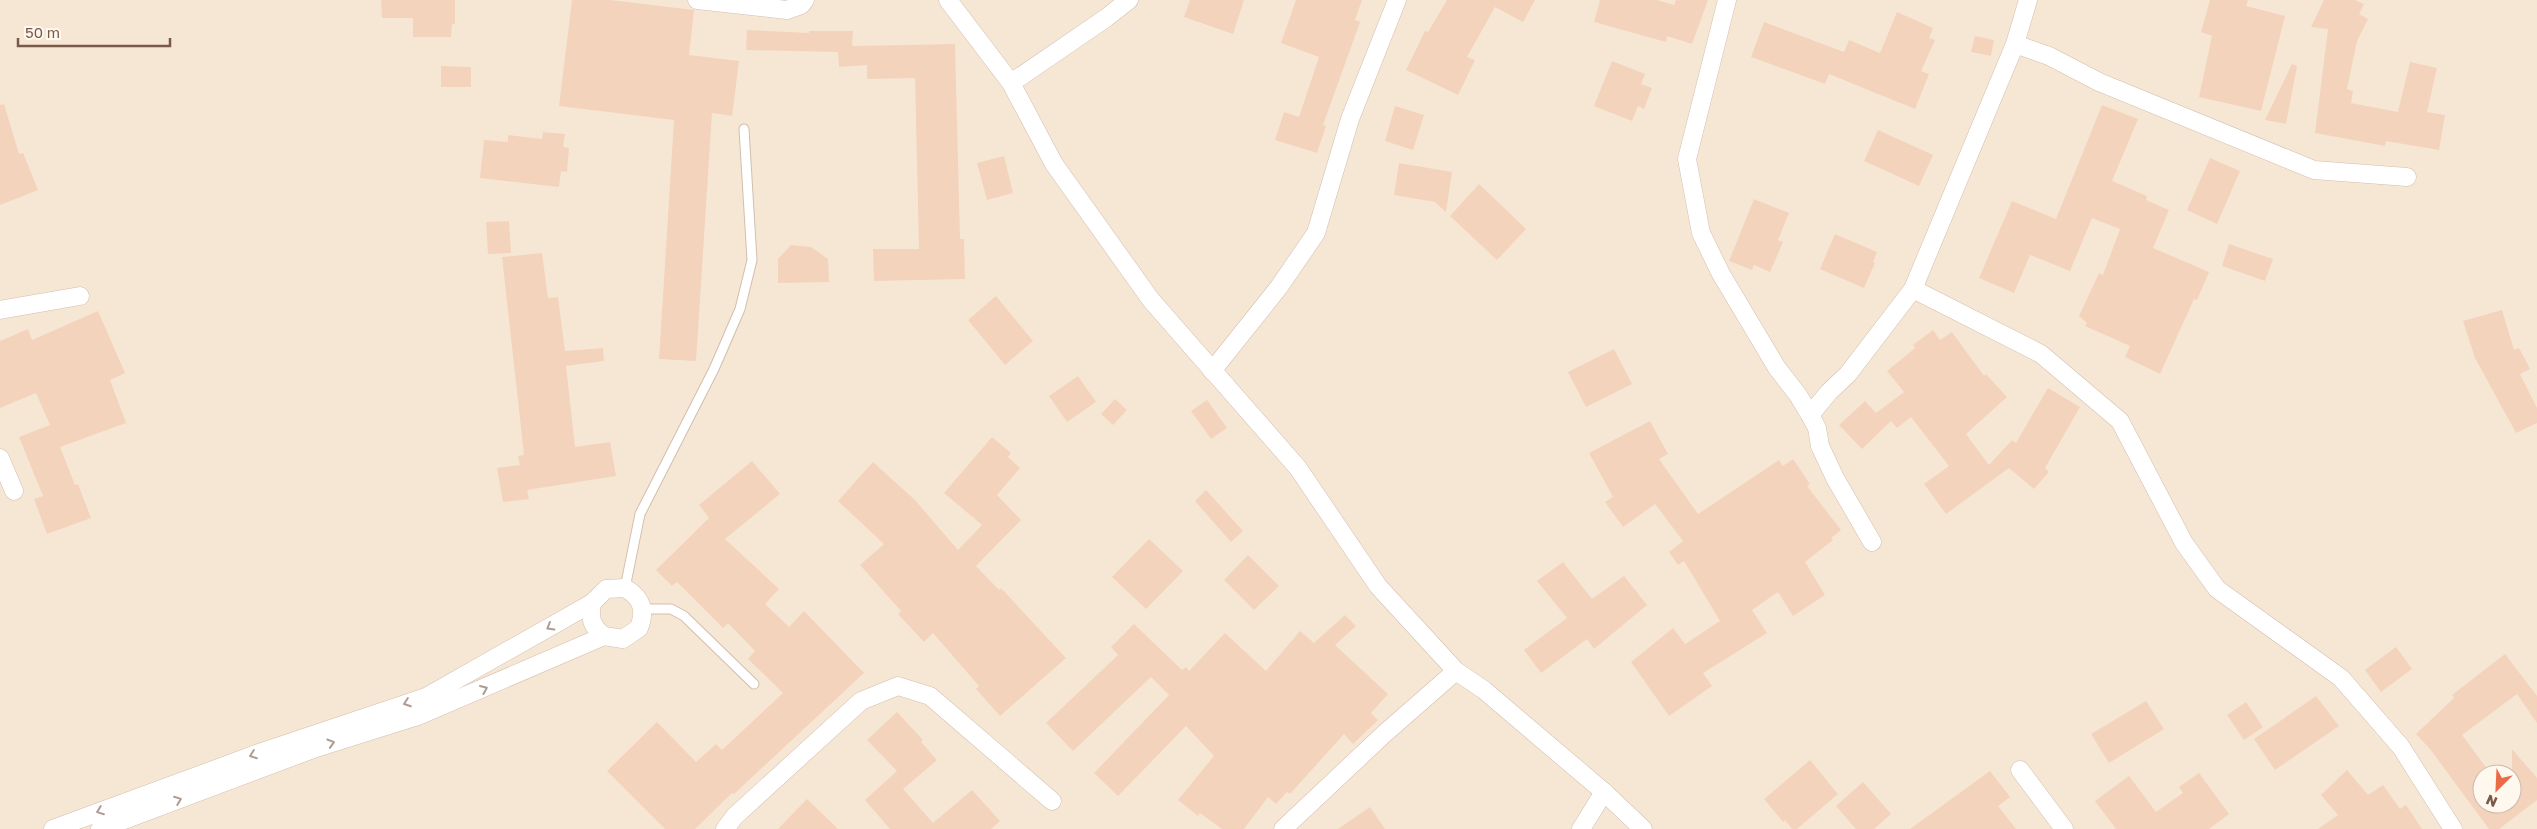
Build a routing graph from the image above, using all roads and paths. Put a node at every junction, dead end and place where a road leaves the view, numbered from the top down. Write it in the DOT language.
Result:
graph roads {
  1 [pos="697,0"];
  2 [pos="805,0"];
  3 [pos="948,0"];
  4 [pos="1129,0"];
  5 [pos="1397,0"];
  6 [pos="1727,0"];
  7 [pos="2028,0"];
  8 [pos="2015,44"];
  9 [pos="1011,83"];
  10 [pos="744,129"];
  11 [pos="2407,177"];
  12 [pos="1913,289"];
  13 [pos="80,296"];
  14 [pos="0,310"];
  15 [pos="1212,371"];
  16 [pos="1810,416"];
  17 [pos="0,458"];
  18 [pos="14,491"];
  19 [pos="1872,542"];
  20 [pos="625,588"];
  21 [pos="592,603"];
  22 [pos="643,609"];
  23 [pos="604,636"];
  24 [pos="1456,671"];
  25 [pos="754,684"];
  26 [pos="356,729"];
  27 [pos="2020,770"];
  28 [pos="1604,792"];
  29 [pos="1052,801"];
  30 [pos="143,804"];
  31 [pos="53,829"];
  32 [pos="100,829"];
  33 [pos="725,829"];
  34 [pos="1283,829"];
  35 [pos="1581,829"];
  36 [pos="1642,829"];
  37 [pos="2064,829"];
  38 [pos="2453,829"];
  1 -- 2 [label="street"];
  3 -- 9 [label="street"];
  4 -- 9 [label="street"];
  5 -- 15 [label="street"];
  6 -- 16 [label="street"];
  7 -- 8 [label="street"];
  8 -- 11 [label="street"];
  8 -- 12 [label="street"];
  9 -- 15 [label="street"];
  10 -- 20 [label="lane"];
  12 -- 16 [label="street"];
  12 -- 38 [label="street"];
  13 -- 14 [label="street"];
  15 -- 24 [label="street"];
  16 -- 19 [label="street"];
  17 -- 18 [label="street"];
  20 -- 21 [label="street"];
  20 -- 22 [label="street"];
  21 -- 23 [label="street"];
  21 -- 26 [label="street, one-way"];
  22 -- 23 [label="street"];
  22 -- 25 [label="lane"];
  26 -- 23 [label="street, one-way"];
  24 -- 28 [label="street"];
  24 -- 34 [label="street"];
  26 -- 30 [label="street"];
  27 -- 37 [label="street"];
  28 -- 35 [label="street"];
  28 -- 36 [label="street"];
  29 -- 33 [label="street"];
  30 -- 31 [label="street, one-way"];
  30 -- 32 [label="street"];
}
